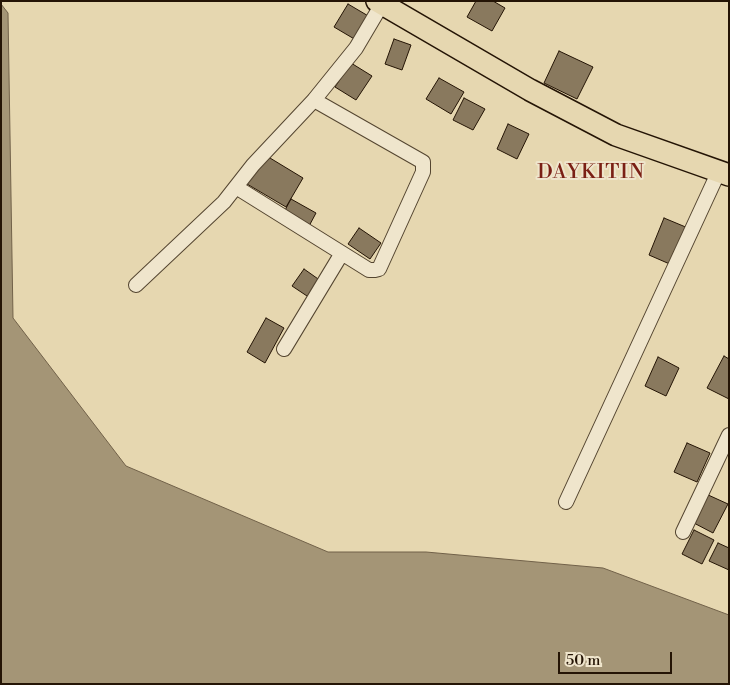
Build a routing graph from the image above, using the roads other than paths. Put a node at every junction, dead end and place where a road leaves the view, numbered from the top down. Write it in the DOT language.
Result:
graph roads {
  1 [pos="380,3"];
  2 [pos="314,100"];
  3 [pos="724,173"];
  4 [pos="236,187"];
  5 [pos="342,253"];
  6 [pos="136,285"];
  7 [pos="284,349"];
  8 [pos="729,435"];
  9 [pos="566,502"];
  10 [pos="683,532"];
  1 -- 2 [label="street"];
  1 -- 3 [label="main road"];
  2 -- 4 [label="street"];
  2 -- 5 [label="street"];
  3 -- 9 [label="street"];
  4 -- 5 [label="street"];
  4 -- 6 [label="street"];
  5 -- 7 [label="street"];
  8 -- 10 [label="street"];
}
